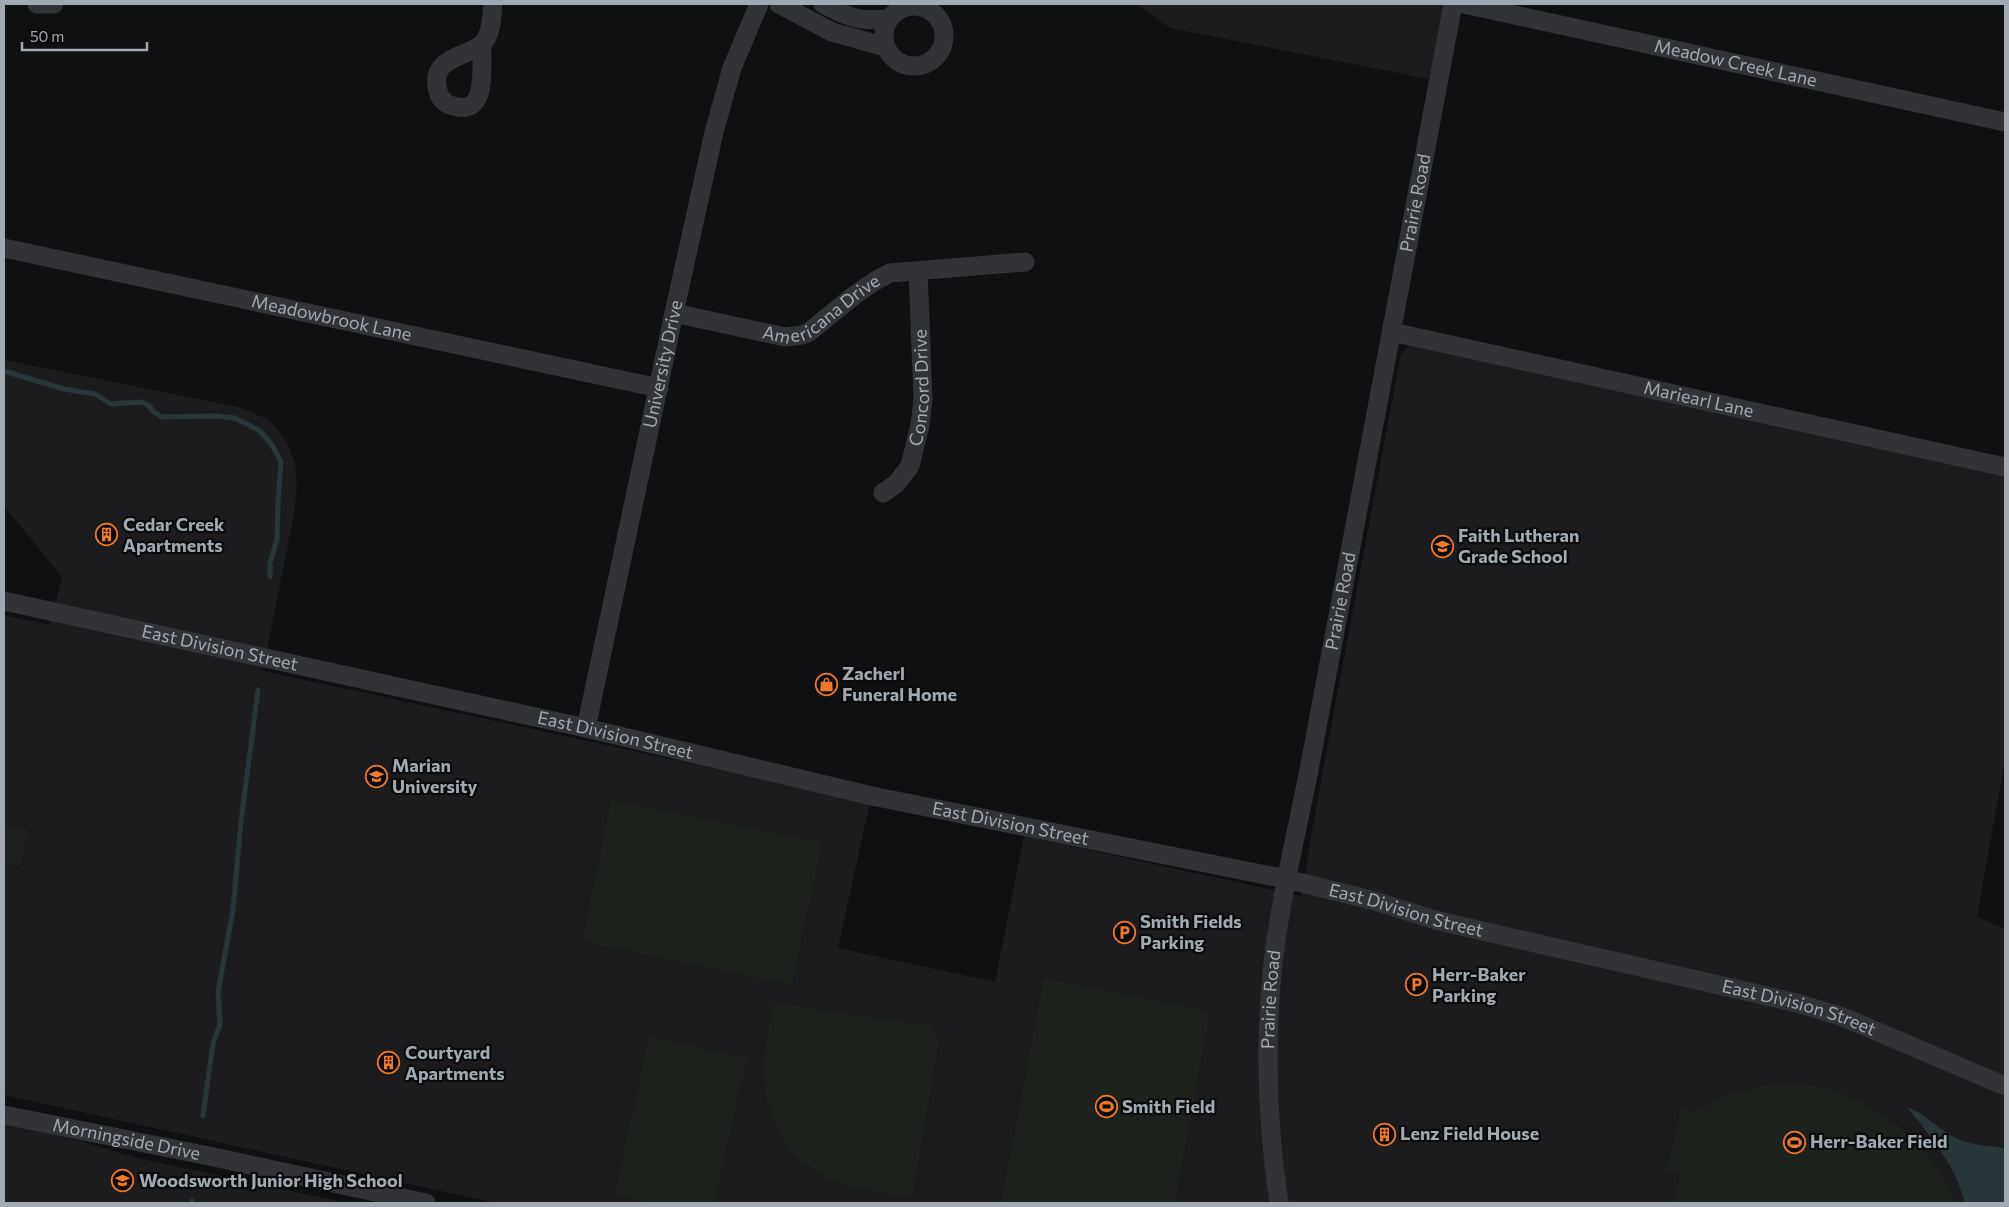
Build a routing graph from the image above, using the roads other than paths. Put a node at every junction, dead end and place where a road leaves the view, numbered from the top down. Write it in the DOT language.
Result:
graph roads {
  1 [pos="37,4"];
  2 [pos="54,4"];
  3 [pos="493,4"];
  4 [pos="759,4"];
  5 [pos="779,4"];
  6 [pos="823,4"];
  7 [pos="1454,4"];
  8 [pos="1464,4"];
  9 [pos="890,18"];
  10 [pos="482,44"];
  11 [pos="886,47"];
  12 [pos="2005,122"];
  13 [pos="4,248"];
  14 [pos="1025,262"];
  15 [pos="918,270"];
  16 [pos="674,313"];
  17 [pos="1392,332"];
  18 [pos="659,388"];
  19 [pos="2005,467"];
  20 [pos="883,493"];
  21 [pos="4,601"];
  22 [pos="586,728"];
  23 [pos="1286,879"];
  24 [pos="2005,1086"];
  25 [pos="4,1115"];
  26 [pos="426,1203"];
  27 [pos="1279,1203"];
  1 -- 2 [label="street"];
  3 -- 10 [label="street"];
  4 -- 16 [label="street, University Drive"];
  5 -- 11 [label="street"];
  6 -- 9 [label="street"];
  7 -- 17 [label="street, Prairie Road"];
  8 -- 12 [label="street, Meadow Creek Lane"];
  9 -- 11 [label="street"];
  9 -- 11 [label="street"];
  13 -- 18 [label="street, Meadowbrook Lane"];
  14 -- 15 [label="street, Americana Drive"];
  15 -- 16 [label="street, Americana Drive"];
  15 -- 20 [label="street, Concord Drive"];
  16 -- 18 [label="street, University Drive"];
  17 -- 19 [label="street, Mariearl Lane"];
  17 -- 23 [label="street, Prairie Road"];
  18 -- 22 [label="street, University Drive"];
  21 -- 22 [label="street, East Division Street"];
  22 -- 23 [label="street, East Division Street"];
  23 -- 24 [label="street, East Division Street"];
  23 -- 27 [label="street, Prairie Road"];
  25 -- 26 [label="street, Morningside Drive"];
}
